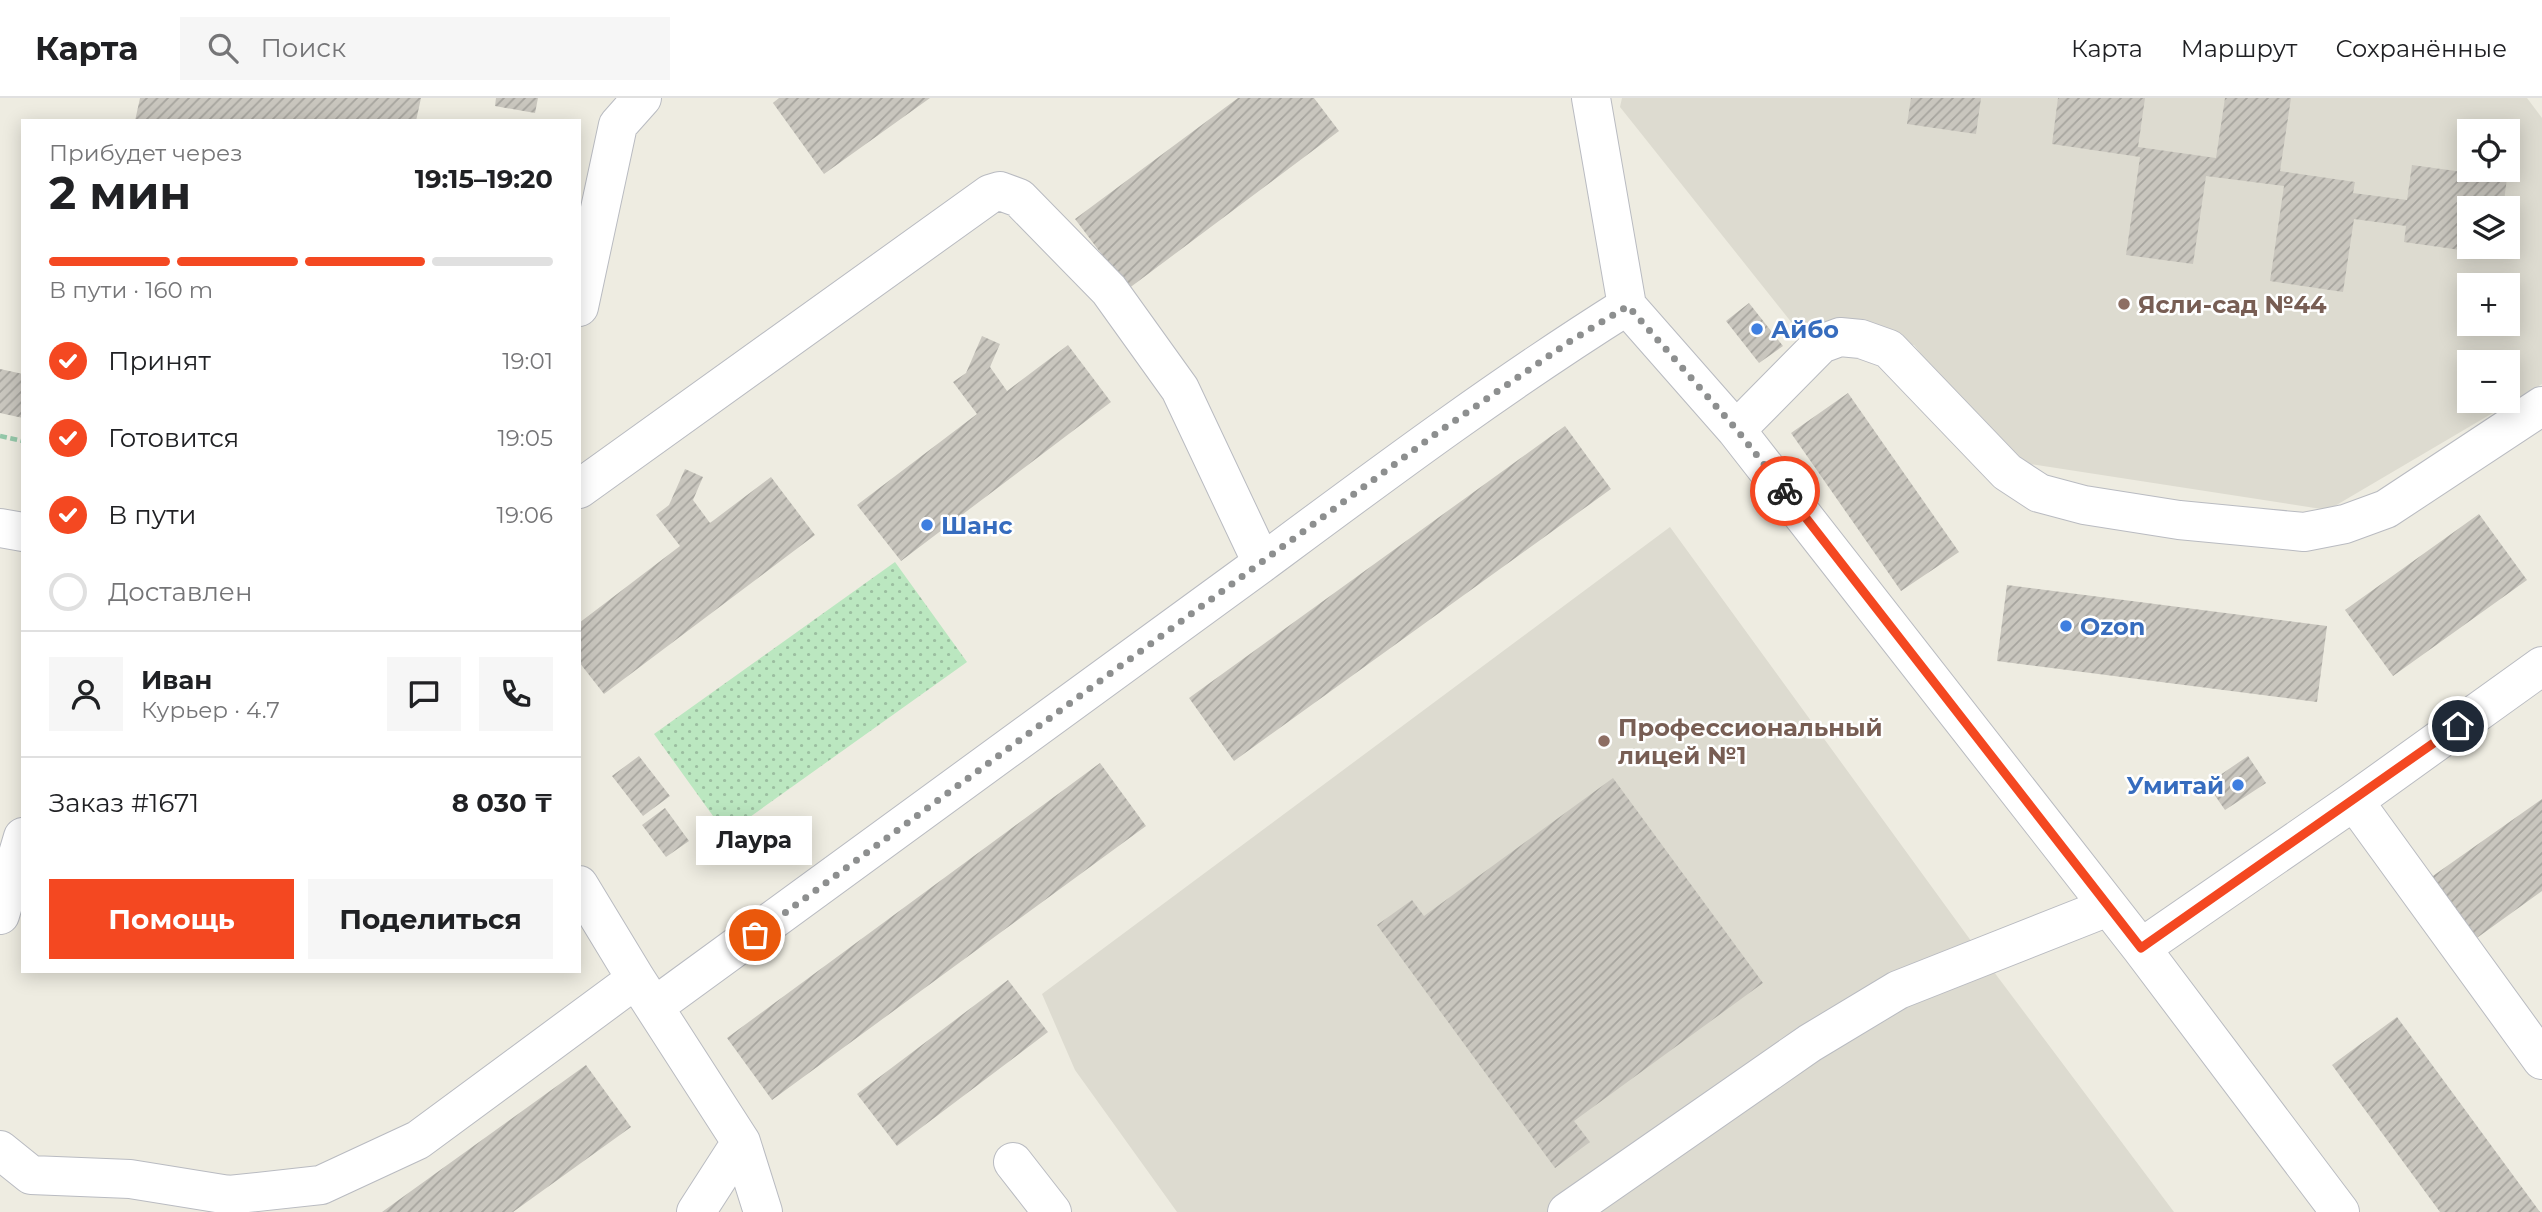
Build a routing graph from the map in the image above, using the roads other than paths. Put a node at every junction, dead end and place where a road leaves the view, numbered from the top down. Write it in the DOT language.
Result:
graph roads {
  1 [pos="1591,98"];
  2 [pos="625,107"];
  3 [pos="581,298"];
  4 [pos="1628,306"];
  5 [pos="2537,422"];
  6 [pos="1737,430"];
  7 [pos="581,488"];
  8 [pos="0,528"];
  9 [pos="21,531"];
  10 [pos="1262,563"];
  11 [pos="2542,666"];
  12 [pos="2354,801"];
  13 [pos="21,844"];
  14 [pos="581,888"];
  15 [pos="2108,907"];
  16 [pos="0,915"];
  17 [pos="2141,948"];
  18 [pos="645,993"];
  19 [pos="2542,1060"];
  20 [pos="741,1142"];
  21 [pos="0,1150"];
  22 [pos="1013,1162"];
  23 [pos="696,1212"];
  24 [pos="763,1212"];
  25 [pos="1052,1212"];
  26 [pos="1567,1212"];
  27 [pos="2340,1212"];
  1 -- 4 [label="lane"];
  2 -- 3 [label="lane"];
  4 -- 6 [label="lane"];
  4 -- 10 [label="lane"];
  5 -- 6 [label="lane"];
  6 -- 15 [label="lane"];
  7 -- 10 [label="lane"];
  8 -- 9 [label="lane"];
  10 -- 18 [label="lane"];
  11 -- 12 [label="lane"];
  12 -- 17 [label="lane"];
  12 -- 19 [label="lane"];
  13 -- 16 [label="lane"];
  14 -- 18 [label="lane"];
  15 -- 17 [label="lane"];
  15 -- 26 [label="lane"];
  17 -- 27 [label="lane"];
  18 -- 20 [label="lane"];
  18 -- 21 [label="lane"];
  20 -- 23 [label="lane"];
  20 -- 24 [label="lane"];
  22 -- 25 [label="lane"];
}
